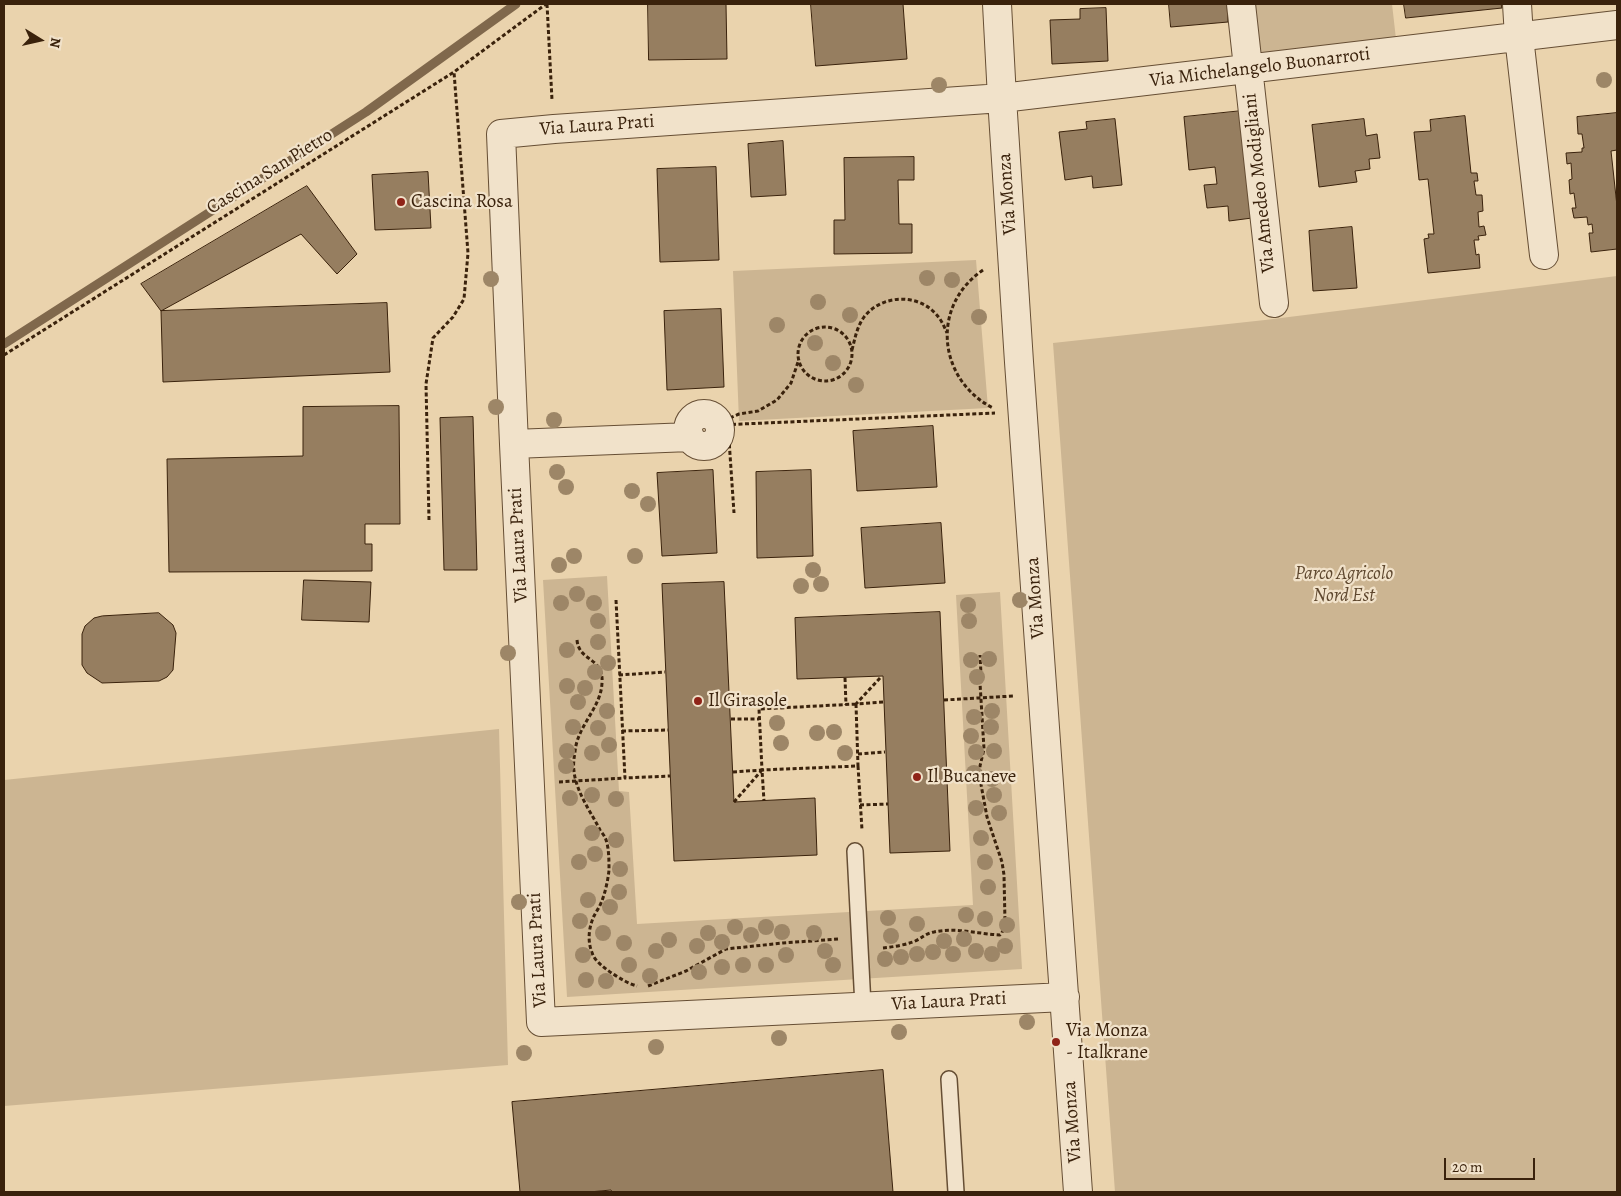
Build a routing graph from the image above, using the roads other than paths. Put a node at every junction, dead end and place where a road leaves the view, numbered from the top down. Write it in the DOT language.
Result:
graph roads {
  1 [pos="997,4"];
  2 [pos="1241,4"];
  3 [pos="1517,4"];
  4 [pos="1617,25"];
  5 [pos="1519,36"];
  6 [pos="1248,69"];
  7 [pos="1002,98"];
  8 [pos="1544,255"];
  9 [pos="1274,302"];
  10 [pos="722,424"];
  11 [pos="514,444"];
  12 [pos="854,851"];
  13 [pos="1065,997"];
  14 [pos="862,1006"];
  15 [pos="949,1079"];
  16 [pos="956,1192"];
  17 [pos="1078,1192"];
  1 -- 7 [label="street, Via Monza"];
  2 -- 6 [label="street, Via Amedeo Modigliani"];
  3 -- 5 [label="street"];
  4 -- 5 [label="street, Via Michelangelo Buonarroti"];
  5 -- 6 [label="street, Via Michelangelo Buonarroti"];
  5 -- 8 [label="street"];
  6 -- 7 [label="street, Via Michelangelo Buonarroti"];
  6 -- 9 [label="street, Via Amedeo Modigliani"];
  7 -- 11 [label="street, Via Laura Prati"];
  7 -- 13 [label="street, Via Monza"];
  10 -- 11 [label="street"];
  11 -- 14 [label="street, Via Laura Prati"];
  12 -- 14 [label="lane"];
  13 -- 14 [label="street, Via Laura Prati"];
  13 -- 17 [label="street, Via Monza"];
  15 -- 16 [label="lane"];
}
